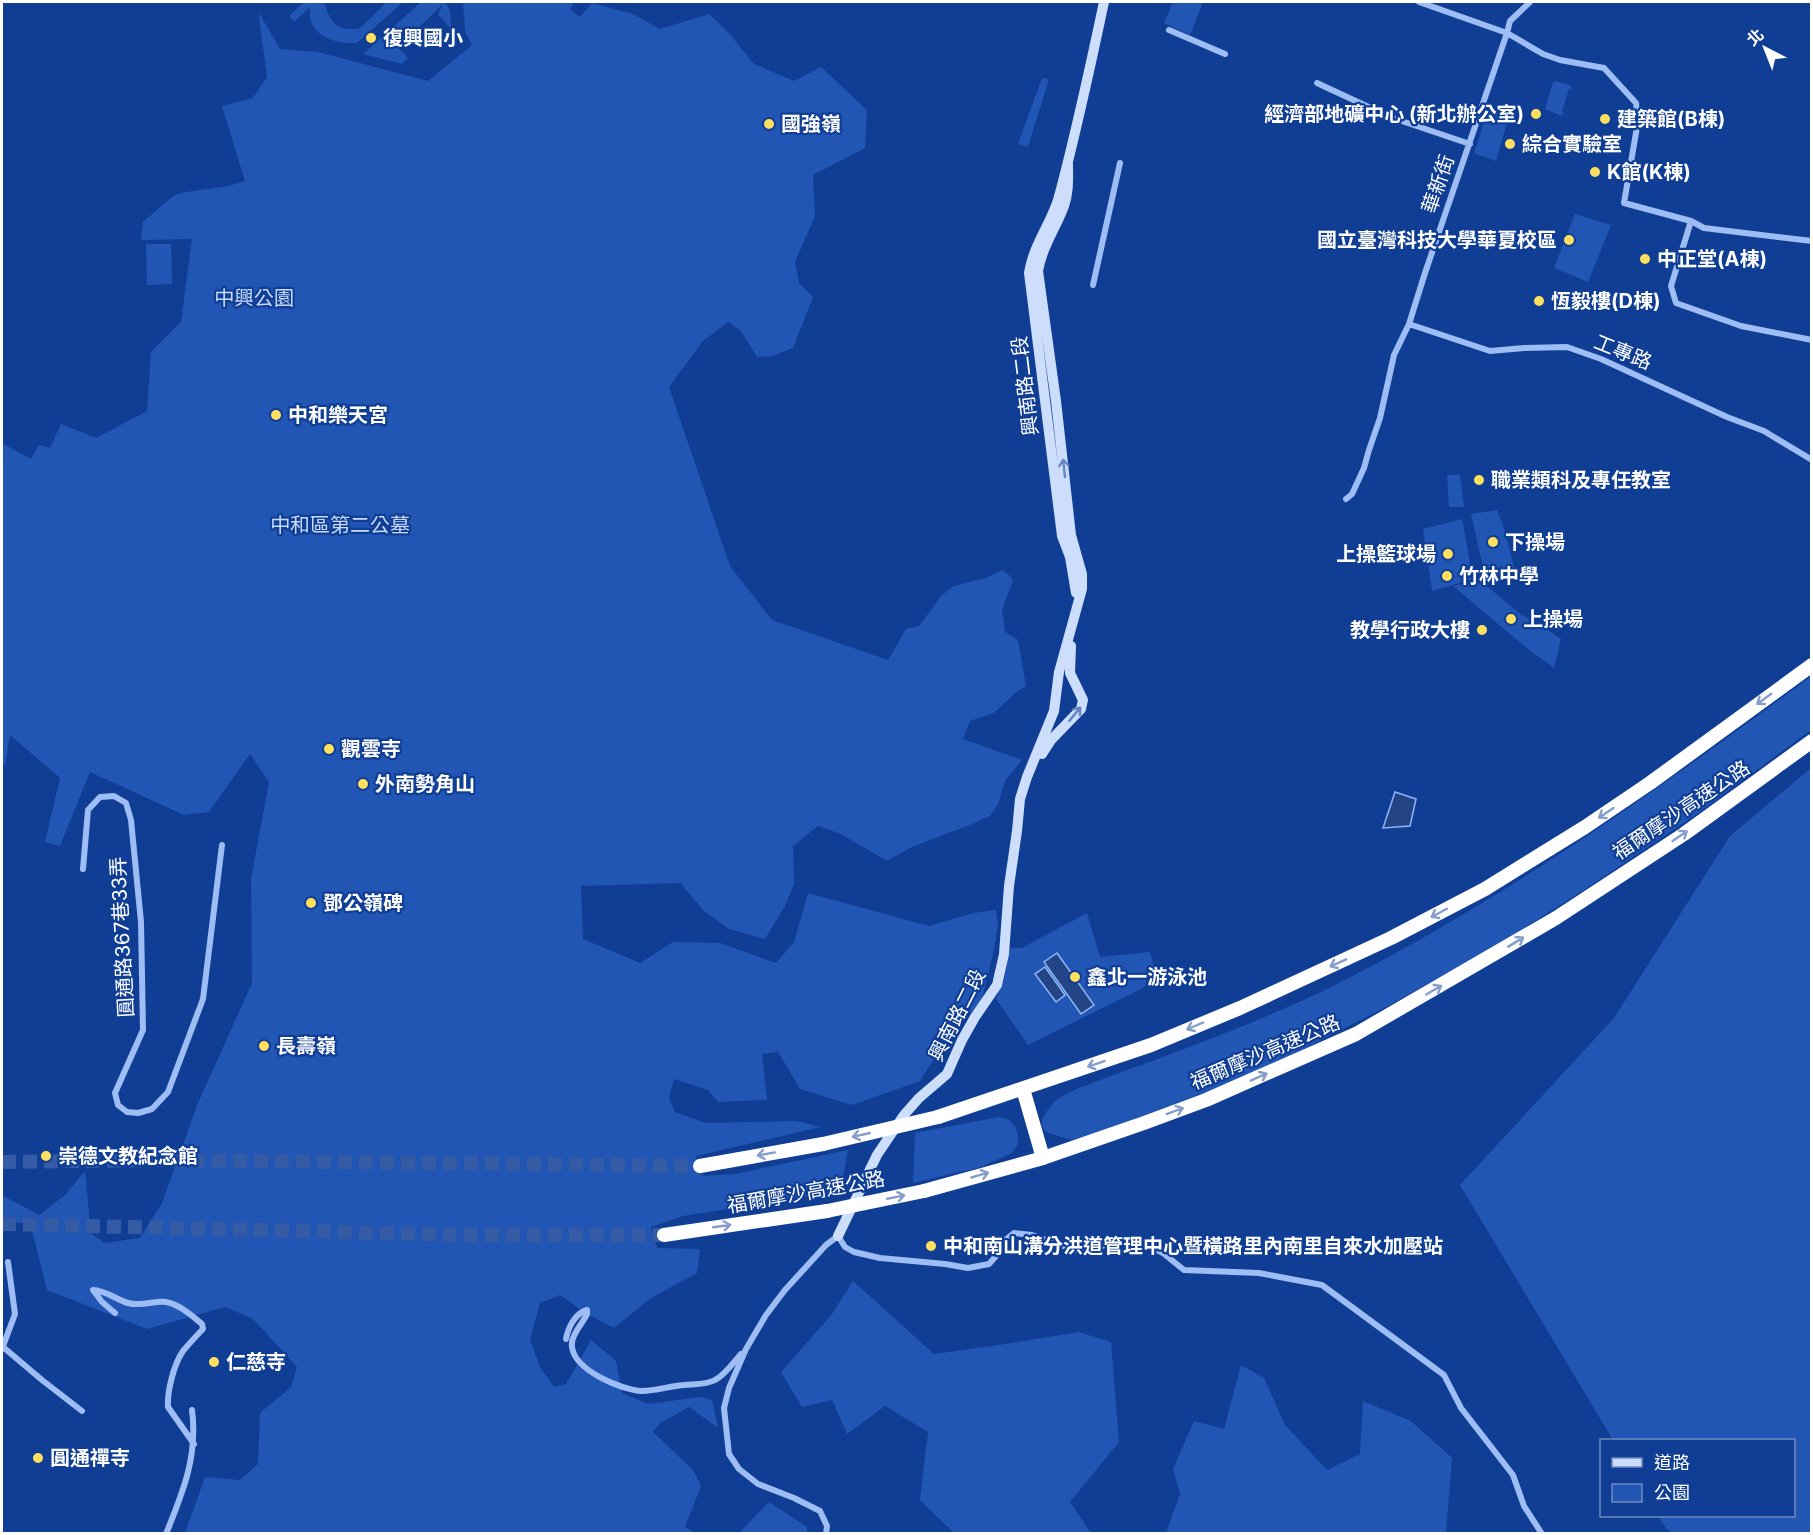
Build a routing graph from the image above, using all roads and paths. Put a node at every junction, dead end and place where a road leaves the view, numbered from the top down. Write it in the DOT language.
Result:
graph roads {
  1 [pos="1104,2"];
  2 [pos="1419,2"];
  3 [pos="1530,2"];
  4 [pos="1169,30"];
  5 [pos="1507,33"];
  6 [pos="1225,54"];
  7 [pos="1317,83"];
  8 [pos="1470,144"];
  9 [pos="1120,163"];
  10 [pos="1691,222"];
  11 [pos="1812,241"];
  12 [pos="1093,285"];
  13 [pos="1409,324"];
  14 [pos="1812,340"];
  15 [pos="1812,460"];
  16 [pos="1346,499"];
  17 [pos="1072,625"];
  18 [pos="1812,665"];
  19 [pos="1812,741"];
  20 [pos="1027,777"];
  21 [pos="222,845"];
  22 [pos="83,869"];
  23 [pos="1023,1089"];
  24 [pos="1043,1158"];
  25 [pos="700,1166"];
  26 [pos="664,1235"];
  27 [pos="838,1236"];
  28 [pos="8,1262"];
  29 [pos="115,1313"];
  30 [pos="566,1339"];
  31 [pos="2,1348"];
  32 [pos="746,1350"];
  33 [pos="192,1410"];
  34 [pos="82,1411"];
  35 [pos="194,1444"];
  36 [pos="166,1533"];
  37 [pos="826,1533"];
  38 [pos="1542,1533"];
  1 -- 17 [label="street, 興南路二段"];
  2 -- 5 [label="street"];
  3 -- 5 [label="street, 華新街"];
  4 -- 6 [label="street"];
  5 -- 8 [label="street, 華新街"];
  5 -- 10 [label="street"];
  7 -- 8 [label="street"];
  8 -- 13 [label="street, 華新街"];
  9 -- 12 [label="street"];
  10 -- 11 [label="street"];
  10 -- 14 [label="street"];
  13 -- 15 [label="street, 工專路"];
  13 -- 16 [label="street, 華新街"];
  17 -- 20 [label="street, 興南路二段"];
  20 -- 17 [label="street, 興南路二段, one-way"];
  18 -- 23 [label="highway, 福爾摩沙高速公路, one-way"];
  24 -- 19 [label="highway, 福爾摩沙高速公路, one-way"];
  20 -- 27 [label="street, 興南路二段"];
  21 -- 22 [label="street, 圓通路367巷33弄"];
  23 -- 24 [label="highway"];
  23 -- 25 [label="highway, 福爾摩沙高速公路, one-way, bridge"];
  26 -- 24 [label="highway, 福爾摩沙高速公路, one-way, bridge"];
  27 -- 32 [label="street"];
  27 -- 38 [label="street"];
  28 -- 31 [label="street"];
  29 -- 35 [label="street"];
  30 -- 32 [label="street"];
  31 -- 34 [label="street"];
  32 -- 37 [label="street"];
  33 -- 35 [label="street"];
  35 -- 36 [label="street"];
}
